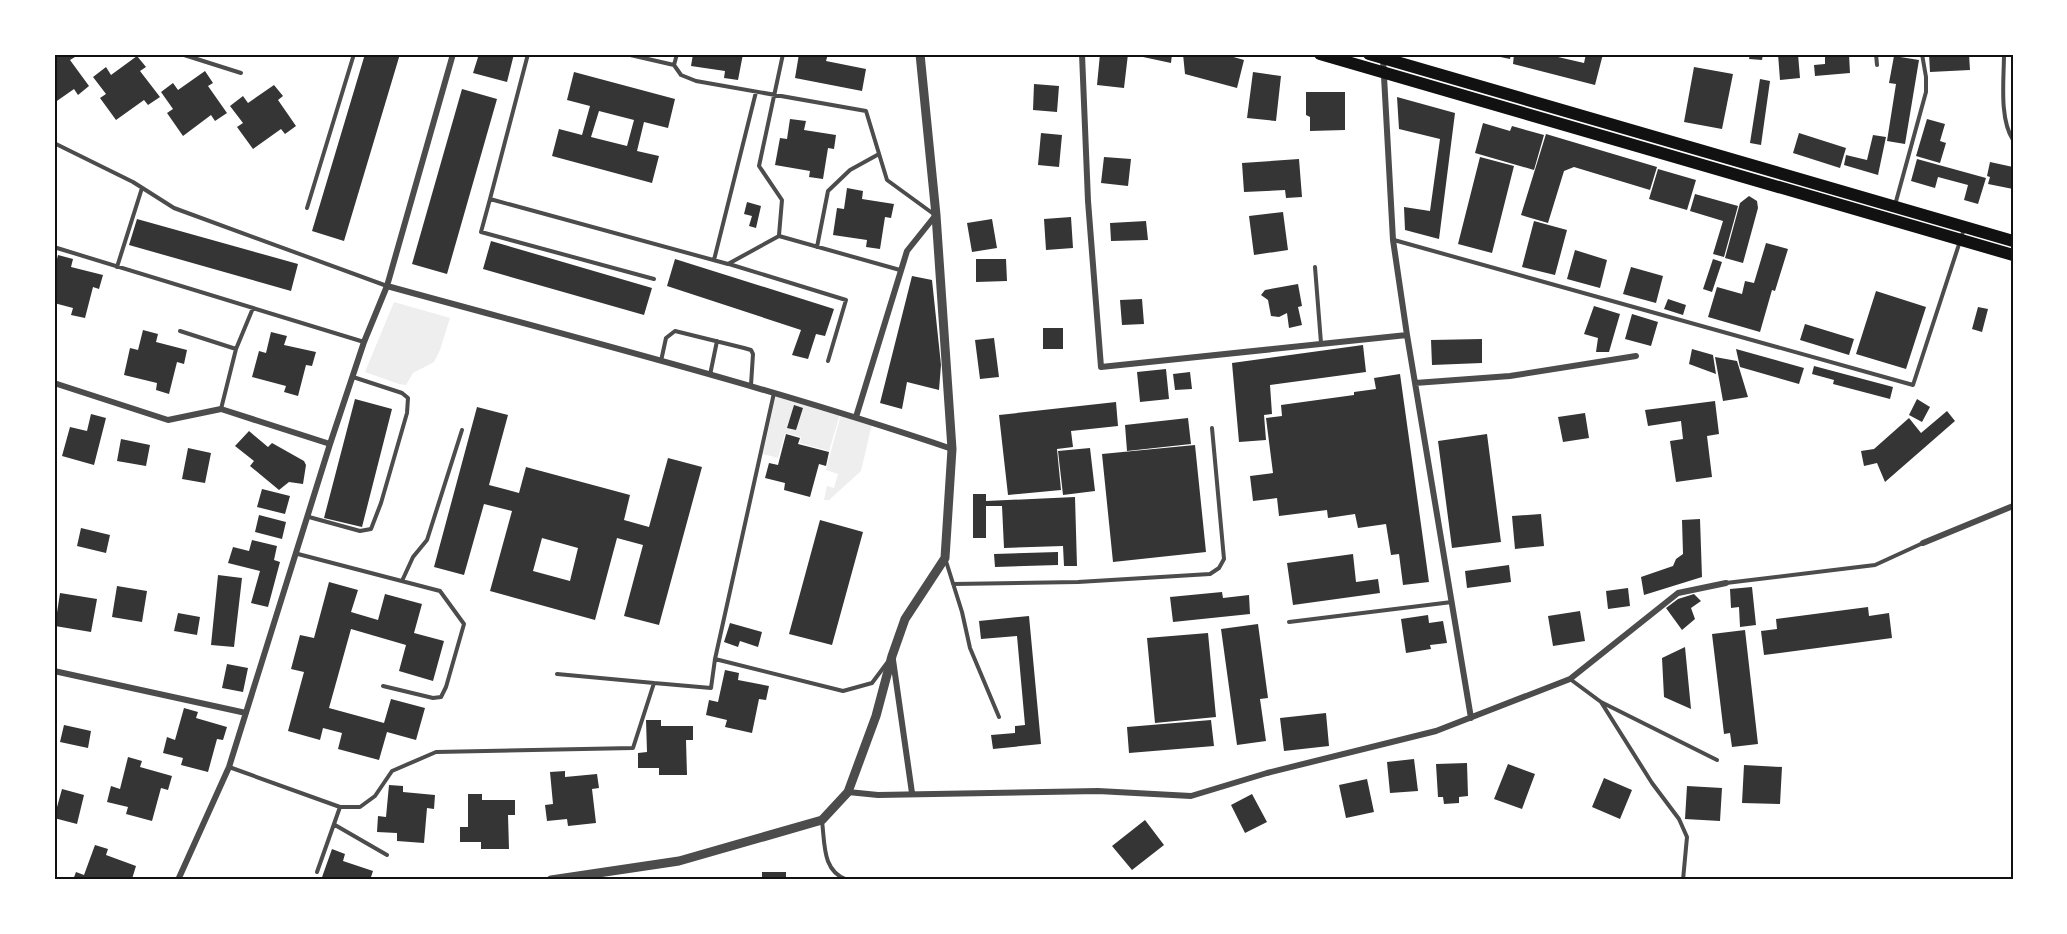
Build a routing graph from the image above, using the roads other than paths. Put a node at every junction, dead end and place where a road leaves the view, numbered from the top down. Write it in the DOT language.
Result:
graph roads {
  1 [pos="181,54"];
  2 [pos="354,54"];
  3 [pos="453,54"];
  4 [pos="528,54"];
  5 [pos="626,54"];
  6 [pos="677,54"];
  7 [pos="783,54"];
  8 [pos="920,54"];
  9 [pos="1082,54"];
  10 [pos="1320,54"];
  11 [pos="1369,54"];
  12 [pos="1876,54"];
  13 [pos="1922,54"];
  14 [pos="2004,54"];
  15 [pos="1383,58"];
  16 [pos="674,65"];
  17 [pos="1877,65"];
  18 [pos="1384,73"];
  19 [pos="241,74"];
  20 [pos="756,92"];
  21 [pos="773,94"];
  22 [pos="2013,140"];
  23 [pos="54,143"];
  24 [pos="879,154"];
  25 [pos="142,188"];
  26 [pos="490,199"];
  27 [pos="1895,207"];
  28 [pos="307,208"];
  29 [pos="936,216"];
  30 [pos="1964,227"];
  31 [pos="779,236"];
  32 [pos="1393,240"];
  33 [pos="1961,241"];
  34 [pos="2013,241"];
  35 [pos="817,247"];
  36 [pos="54,249"];
  37 [pos="2013,255"];
  38 [pos="714,260"];
  39 [pos="728,264"];
  40 [pos="117,267"];
  41 [pos="1315,267"];
  42 [pos="900,270"];
  43 [pos="654,279"];
  44 [pos="387,286"];
  45 [pos="253,308"];
  46 [pos="180,331"];
  47 [pos="1407,334"];
  48 [pos="717,341"];
  49 [pos="364,342"];
  50 [pos="1321,344"];
  51 [pos="237,349"];
  52 [pos="1636,356"];
  53 [pos="661,361"];
  54 [pos="828,361"];
  55 [pos="710,375"];
  56 [pos="352,377"];
  57 [pos="54,383"];
  58 [pos="1415,383"];
  59 [pos="751,386"];
  60 [pos="774,393"];
  61 [pos="220,409"];
  62 [pos="856,417"];
  63 [pos="1212,428"];
  64 [pos="462,430"];
  65 [pos="330,444"];
  66 [pos="952,449"];
  67 [pos="2013,506"];
  68 [pos="309,517"];
  69 [pos="1923,543"];
  70 [pos="297,554"];
  71 [pos="945,558"];
  72 [pos="402,581"];
  73 [pos="1726,583"];
  74 [pos="953,584"];
  75 [pos="1452,602"];
  76 [pos="1289,622"];
  77 [pos="892,656"];
  78 [pos="715,659"];
  79 [pos="54,671"];
  80 [pos="557,674"];
  81 [pos="1570,679"];
  82 [pos="654,682"];
  83 [pos="383,686"];
  84 [pos="1601,702"];
  85 [pos="246,713"];
  86 [pos="999,717"];
  87 [pos="1471,718"];
  88 [pos="1717,760"];
  89 [pos="230,767"];
  90 [pos="848,792"];
  91 [pos="912,793"];
  92 [pos="340,807"];
  93 [pos="822,820"];
  94 [pos="335,825"];
  95 [pos="387,855"];
  96 [pos="317,872"];
  97 [pos="178,880"];
  98 [pos="551,880"];
  99 [pos="847,880"];
  100 [pos="1683,880"];
  1 -- 19 [label="lane"];
  2 -- 28 [label="lane"];
  3 -- 44 [label="street"];
  4 -- 26 [label="lane"];
  5 -- 16 [label="lane"];
  6 -- 16 [label="lane"];
  7 -- 21 [label="lane"];
  8 -- 29 [label="street"];
  9 -- 50 [label="street"];
  10 -- 18 [label="main road"];
  11 -- 15 [label="main road"];
  12 -- 17 [label="lane"];
  13 -- 27 [label="lane"];
  14 -- 22 [label="lane"];
  15 -- 18 [label="street"];
  15 -- 27 [label="main road"];
  16 -- 20 [label="lane"];
  18 -- 32 [label="street"];
  18 -- 33 [label="main road"];
  20 -- 21 [label="lane"];
  20 -- 38 [label="lane"];
  21 -- 24 [label="lane"];
  21 -- 31 [label="lane"];
  23 -- 25 [label="lane"];
  24 -- 29 [label="lane"];
  24 -- 35 [label="lane"];
  25 -- 40 [label="lane"];
  25 -- 44 [label="lane"];
  26 -- 38 [label="lane"];
  26 -- 43 [label="lane"];
  27 -- 30 [label="main road"];
  29 -- 42 [label="street"];
  29 -- 66 [label="street"];
  30 -- 33 [label="lane"];
  30 -- 34 [label="main road"];
  31 -- 35 [label="lane"];
  31 -- 39 [label="lane"];
  32 -- 33 [label="lane"];
  32 -- 47 [label="street"];
  33 -- 37 [label="main road"];
  35 -- 42 [label="lane"];
  36 -- 40 [label="lane"];
  38 -- 39 [label="lane"];
  39 -- 54 [label="lane"];
  40 -- 45 [label="lane"];
  41 -- 50 [label="lane"];
  42 -- 62 [label="street"];
  44 -- 49 [label="street"];
  44 -- 53 [label="street"];
  45 -- 49 [label="lane"];
  45 -- 51 [label="lane"];
  46 -- 51 [label="lane"];
  47 -- 50 [label="street"];
  47 -- 58 [label="street"];
  48 -- 53 [label="lane"];
  48 -- 55 [label="lane"];
  48 -- 59 [label="lane"];
  49 -- 56 [label="street"];
  51 -- 61 [label="lane"];
  52 -- 58 [label="street"];
  53 -- 55 [label="street"];
  55 -- 59 [label="street"];
  56 -- 65 [label="street"];
  56 -- 68 [label="lane"];
  57 -- 61 [label="street"];
  58 -- 75 [label="street"];
  59 -- 60 [label="street"];
  60 -- 62 [label="street"];
  60 -- 78 [label="lane"];
  61 -- 65 [label="street"];
  62 -- 66 [label="street"];
  63 -- 74 [label="lane"];
  64 -- 72 [label="lane"];
  65 -- 68 [label="street"];
  66 -- 71 [label="street"];
  67 -- 69 [label="street"];
  68 -- 70 [label="street"];
  69 -- 73 [label="lane"];
  70 -- 72 [label="lane"];
  70 -- 85 [label="street"];
  71 -- 74 [label="lane"];
  71 -- 77 [label="street"];
  72 -- 83 [label="lane"];
  73 -- 81 [label="street"];
  74 -- 86 [label="lane"];
  75 -- 76 [label="lane"];
  75 -- 87 [label="street"];
  77 -- 78 [label="lane"];
  77 -- 90 [label="street"];
  77 -- 91 [label="street"];
  78 -- 82 [label="lane"];
  79 -- 85 [label="street"];
  80 -- 82 [label="lane"];
  81 -- 84 [label="lane"];
  81 -- 87 [label="street"];
  82 -- 92 [label="lane"];
  84 -- 88 [label="lane"];
  84 -- 100 [label="lane"];
  85 -- 89 [label="street"];
  87 -- 91 [label="street"];
  89 -- 92 [label="lane"];
  89 -- 97 [label="street"];
  90 -- 91 [label="street"];
  90 -- 93 [label="street"];
  92 -- 94 [label="lane"];
  93 -- 98 [label="street"];
  93 -- 99 [label="lane"];
  94 -- 95 [label="lane"];
  94 -- 96 [label="lane"];
}
